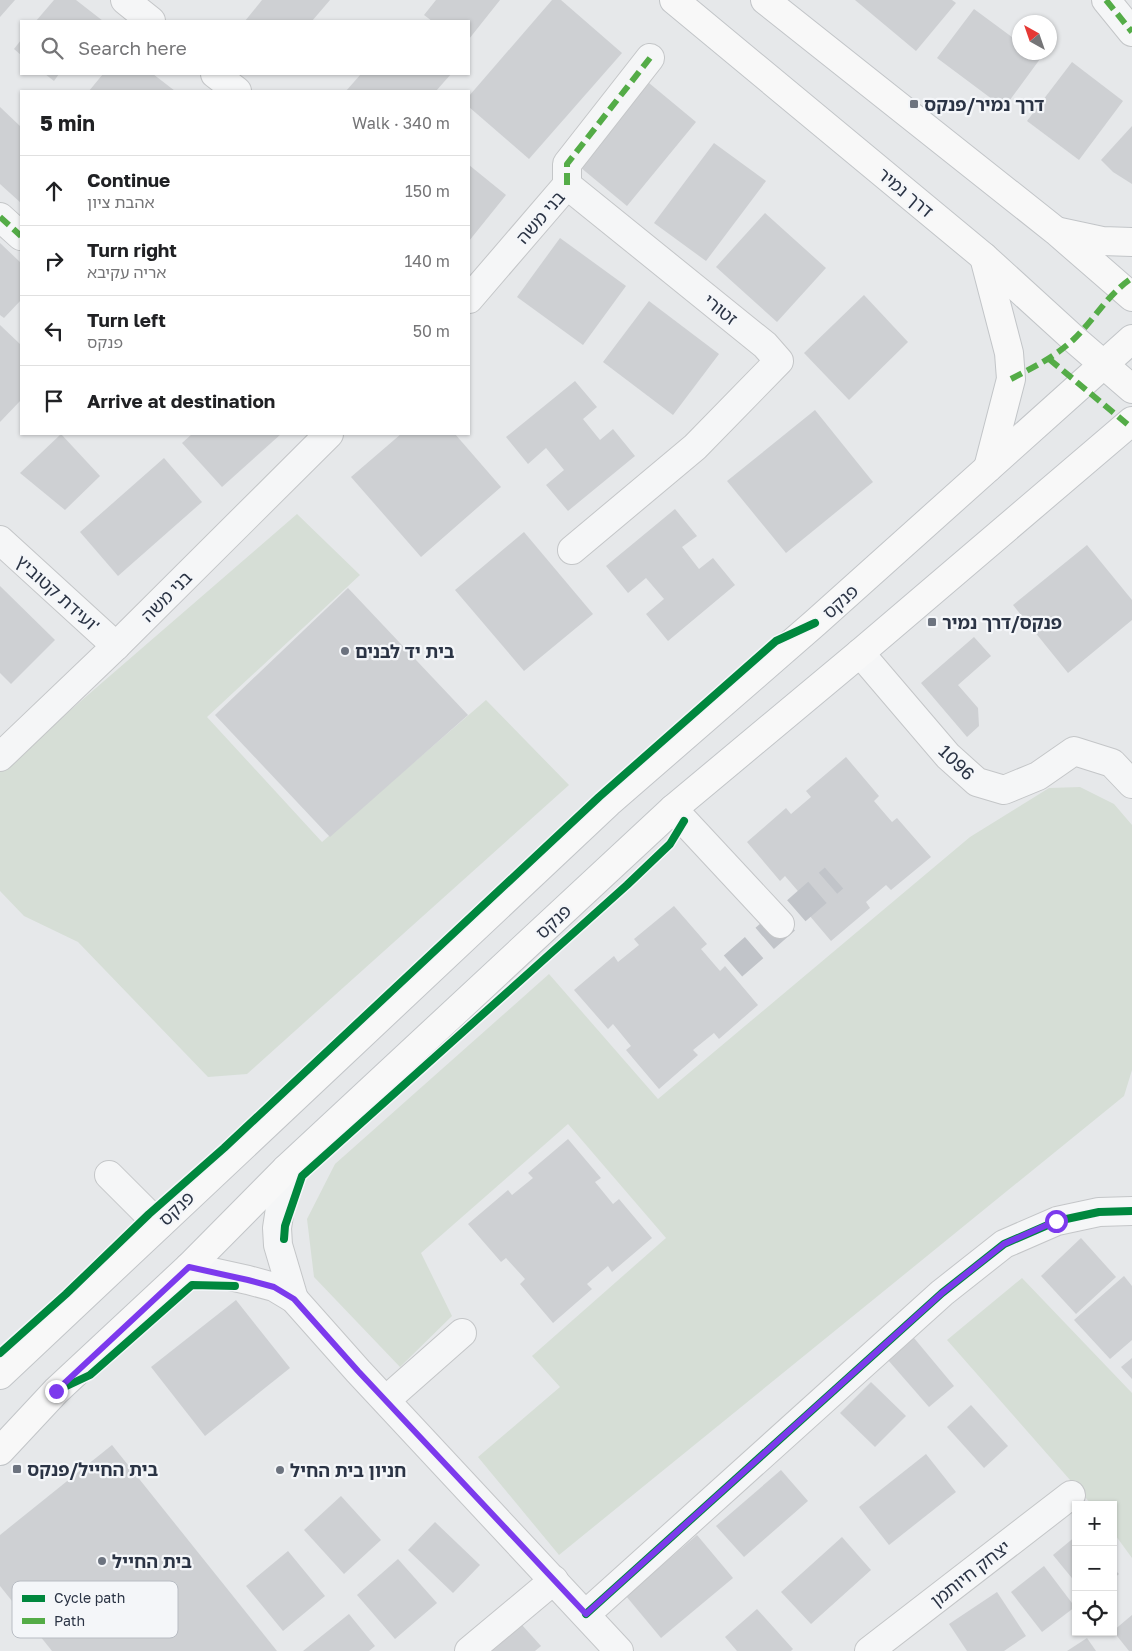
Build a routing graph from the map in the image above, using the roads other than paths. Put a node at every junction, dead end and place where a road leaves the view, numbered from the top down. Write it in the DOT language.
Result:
graph roads {
  1 [pos="125,0"];
  2 [pos="674,0"];
  3 [pos="765,0"];
  4 [pos="1106,0"];
  5 [pos="150,20"];
  6 [pos="1132,32"];
  7 [pos="650,58"];
  8 [pos="217,75"];
  9 [pos="236,90"];
  10 [pos="567,185"];
  11 [pos="0,218"];
  12 [pos="1056,231"];
  13 [pos="20,235"];
  14 [pos="1132,242"];
  15 [pos="984,257"];
  16 [pos="470,297"];
  17 [pos="1132,297"];
  18 [pos="1132,339"];
  19 [pos="1103,365"];
  20 [pos="1132,389"];
  21 [pos="1132,421"];
  22 [pos="328,435"];
  23 [pos="988,468"];
  24 [pos="0,540"];
  25 [pos="572,550"];
  26 [pos="116,646"];
  27 [pos="860,653"];
  28 [pos="0,757"];
  29 [pos="1132,784"];
  30 [pos="673,809"];
  31 [pos="780,924"];
  32 [pos="286,1169"];
  33 [pos="109,1175"];
  34 [pos="1132,1211"];
  35 [pos="159,1225"];
  36 [pos="189,1267"];
  37 [pos="294,1299"];
  38 [pos="462,1333"];
  39 [pos="0,1375"];
  40 [pos="386,1400"];
  41 [pos="0,1451"];
  42 [pos="1071,1495"];
  43 [pos="554,1580"];
  44 [pos="586,1614"];
  45 [pos="470,1651"];
  46 [pos="619,1651"];
  47 [pos="869,1651"];
  1 -- 5 [label="street"];
  2 -- 15 [label="main road, דרך נמיר"];
  3 -- 12 [label="main road"];
  4 -- 6 [label="street"];
  7 -- 10 [label="street, בני משה"];
  8 -- 9 [label="street"];
  10 -- 16 [label="street, בני משה"];
  10 -- 25 [label="street, זטורי"];
  11 -- 13 [label="street"];
  12 -- 14 [label="main road"];
  12 -- 17 [label="main road"];
  15 -- 19 [label="main road, דרך נמיר"];
  15 -- 23 [label="main road"];
  18 -- 19 [label="main road, פנקס"];
  19 -- 20 [label="main road, דרך נמיר"];
  19 -- 23 [label="main road, פנקס"];
  21 -- 27 [label="main road, פנקס"];
  22 -- 26 [label="street, בני משה"];
  23 -- 35 [label="main road, פנקס"];
  24 -- 26 [label="street, ועידת קטוביץ'"];
  26 -- 28 [label="street, בני משה"];
  27 -- 29 [label="street, 1096"];
  27 -- 30 [label="main road, פנקס"];
  30 -- 31 [label="street"];
  30 -- 32 [label="main road, פנקס"];
  32 -- 36 [label="main road, פנקס"];
  32 -- 37 [label="street"];
  33 -- 35 [label="street"];
  34 -- 44 [label="street"];
  35 -- 39 [label="main road, פנקס"];
  36 -- 37 [label="street"];
  36 -- 41 [label="main road, פנקס"];
  37 -- 40 [label="street"];
  38 -- 40 [label="street"];
  40 -- 43 [label="street"];
  42 -- 47 [label="street, יצחק חיותמן"];
  43 -- 44 [label="street"];
  43 -- 45 [label="street"];
  44 -- 46 [label="street"];
}
